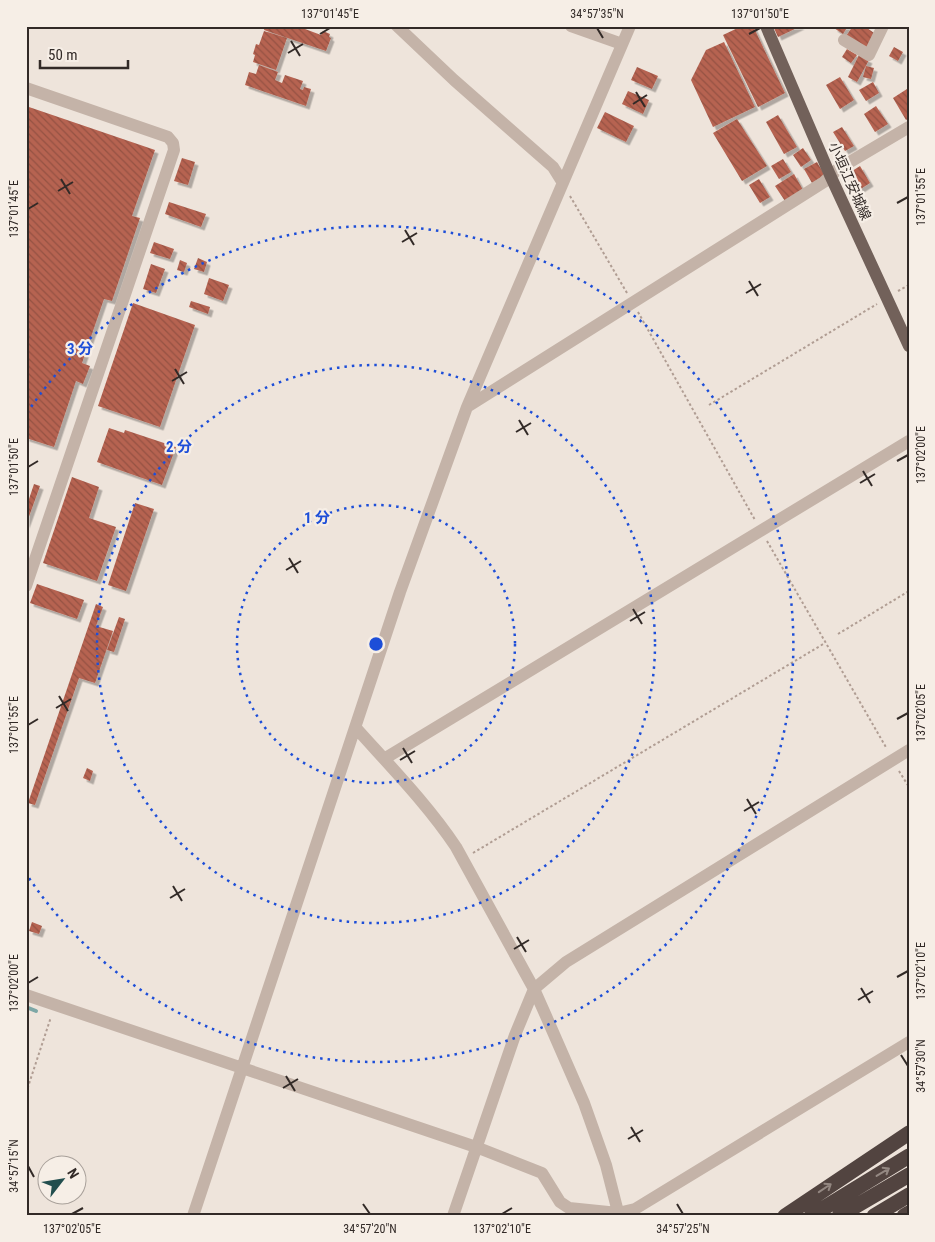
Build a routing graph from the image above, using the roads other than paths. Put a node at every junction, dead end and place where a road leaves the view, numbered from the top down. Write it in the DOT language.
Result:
graph roads {
  1 [pos="397,26"];
  2 [pos="572,26"];
  3 [pos="630,26"];
  4 [pos="766,26"];
  5 [pos="883,26"];
  6 [pos="844,40"];
  7 [pos="622,44"];
  8 [pos="26,88"];
  9 [pos="909,127"];
  10 [pos="830,176"];
  11 [pos="562,185"];
  12 [pos="909,346"];
  13 [pos="467,406"];
  14 [pos="909,441"];
  15 [pos="29,567"];
  16 [pos="26,586"];
  17 [pos="356,728"];
  18 [pos="909,750"];
  19 [pos="384,759"];
  20 [pos="534,989"];
  21 [pos="26,995"];
  22 [pos="909,1042"];
  23 [pos="242,1068"];
  24 [pos="909,1133"];
  25 [pos="476,1147"];
  26 [pos="909,1156"];
  27 [pos="909,1175"];
  28 [pos="909,1195"];
  29 [pos="909,1213"];
  30 [pos="619,1214"];
  31 [pos="193,1216"];
  32 [pos="454,1216"];
  33 [pos="785,1216"];
  34 [pos="811,1216"];
  35 [pos="839,1216"];
  36 [pos="874,1216"];
  37 [pos="904,1216"];
  1 -- 11 [label="street"];
  2 -- 7 [label="street"];
  3 -- 7 [label="street"];
  4 -- 10 [label="main road, 小垣江安城線"];
  5 -- 6 [label="street"];
  7 -- 11 [label="street"];
  8 -- 15 [label="street"];
  9 -- 10 [label="street"];
  10 -- 12 [label="main road, 小垣江安城線"];
  10 -- 13 [label="street"];
  11 -- 13 [label="street"];
  13 -- 17 [label="street"];
  14 -- 19 [label="street"];
  15 -- 16 [label="street"];
  17 -- 19 [label="street"];
  17 -- 23 [label="street"];
  18 -- 20 [label="street"];
  19 -- 20 [label="street"];
  20 -- 25 [label="street"];
  20 -- 30 [label="street"];
  21 -- 23 [label="street"];
  22 -- 30 [label="street"];
  23 -- 25 [label="street"];
  23 -- 31 [label="street"];
  33 -- 24 [label="highway, one-way"];
  25 -- 30 [label="street"];
  25 -- 32 [label="street"];
  34 -- 26 [label="highway, one-way"];
  27 -- 35 [label="highway"];
  28 -- 36 [label="highway"];
  29 -- 37 [label="highway"];
}
